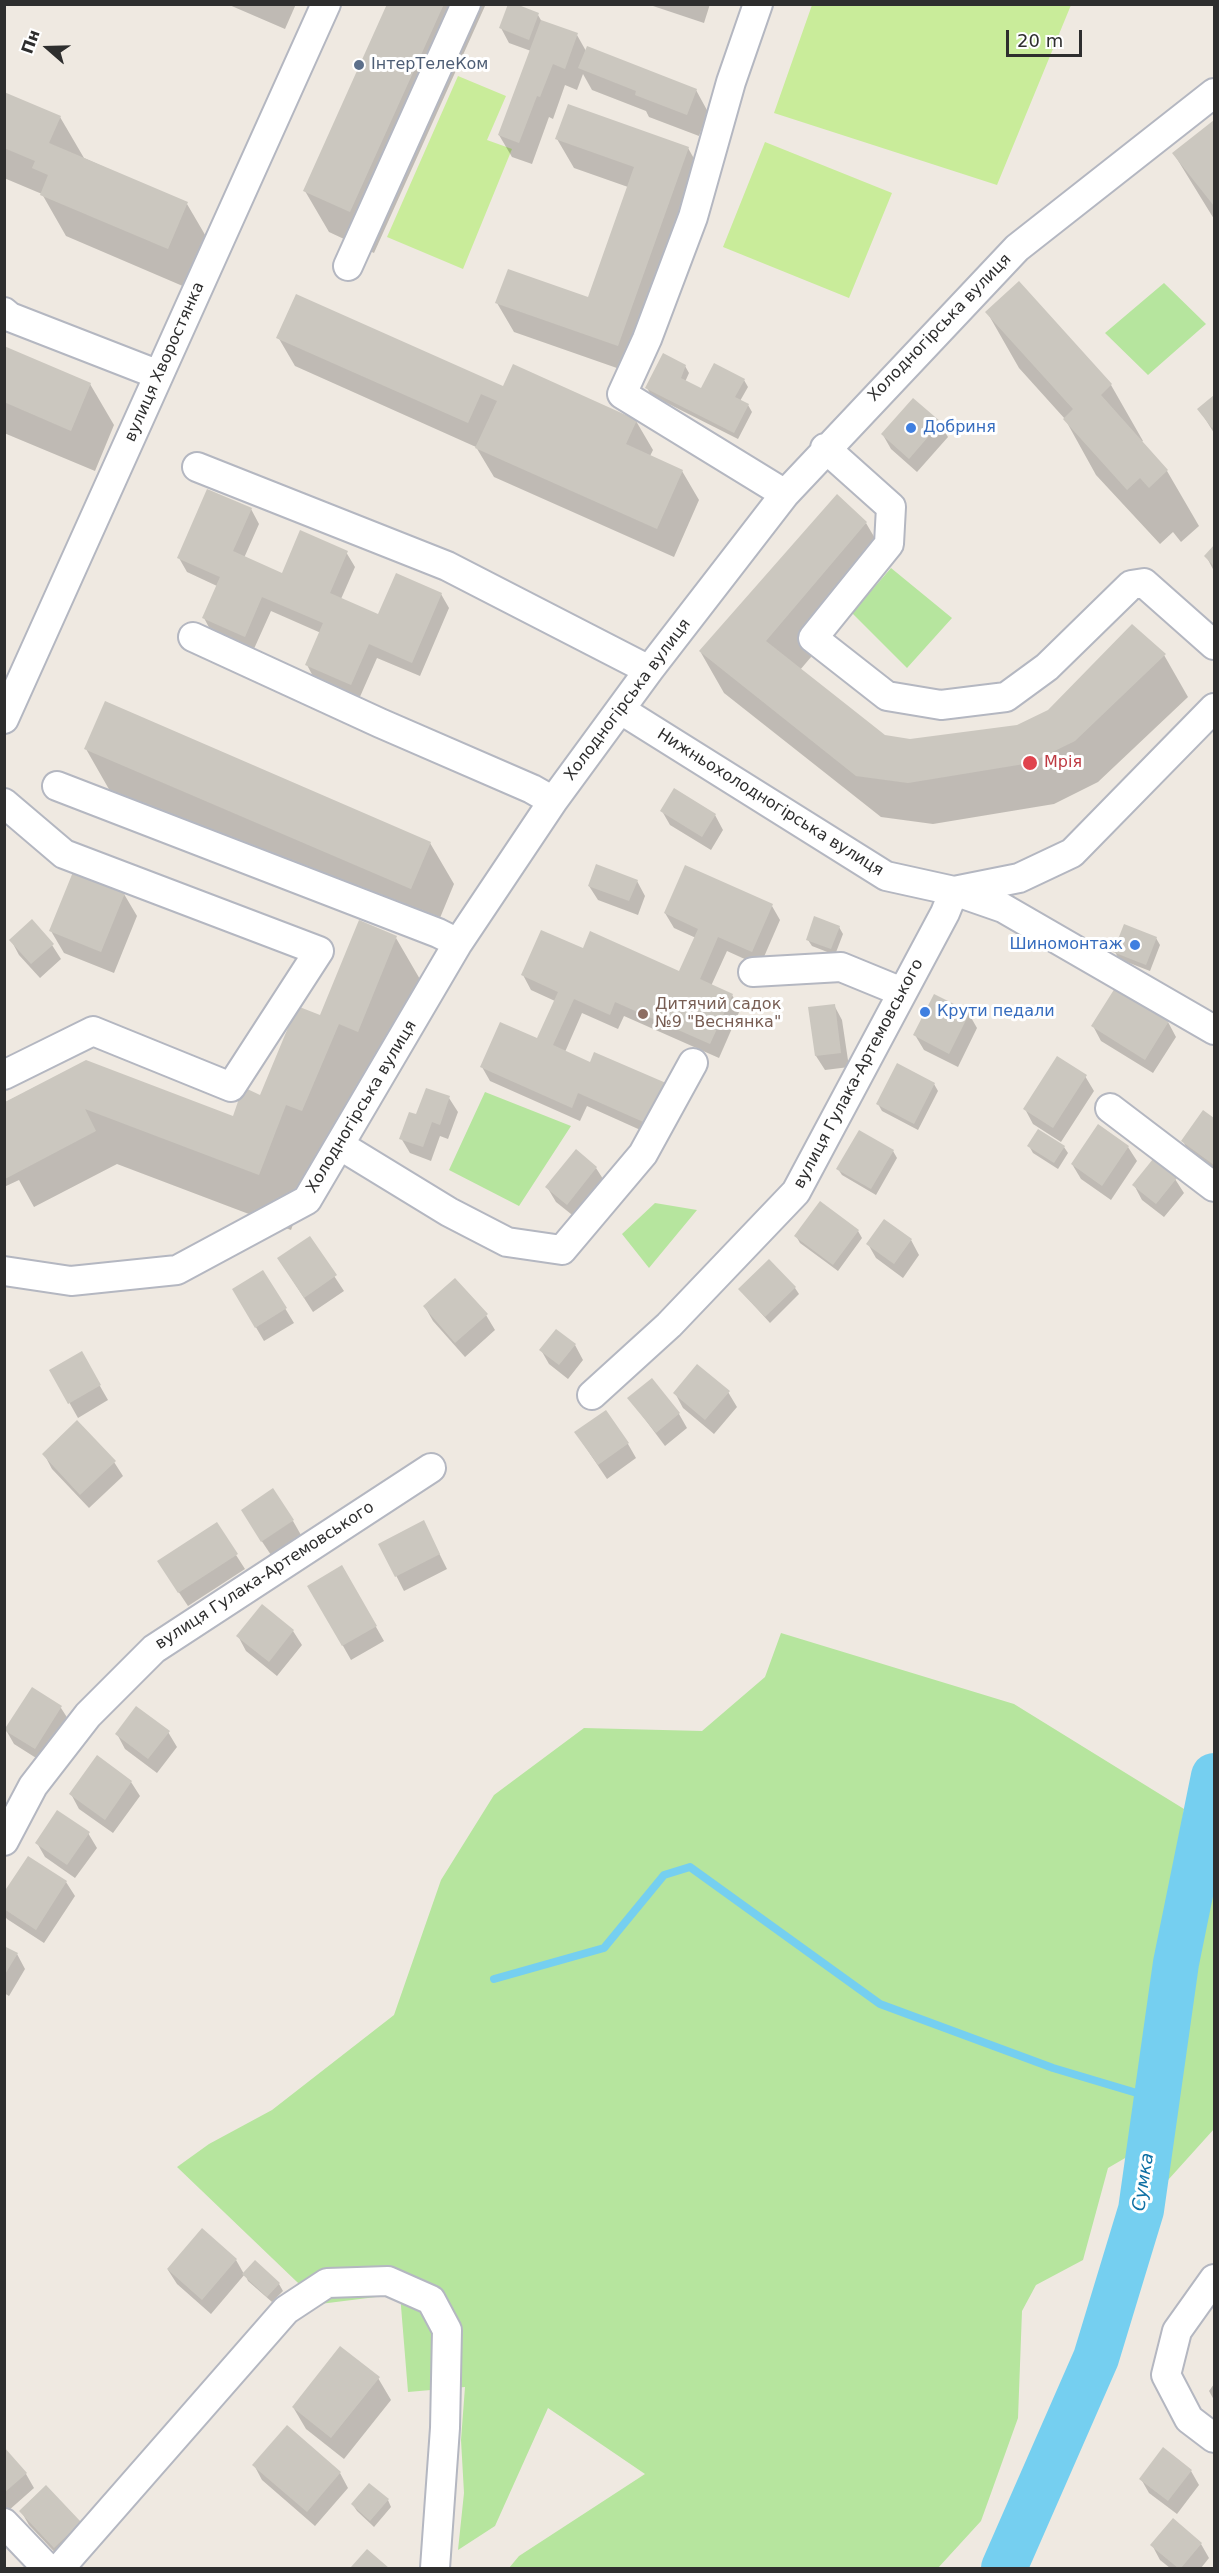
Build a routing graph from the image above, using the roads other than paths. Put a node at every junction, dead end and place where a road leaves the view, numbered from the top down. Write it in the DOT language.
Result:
graph roads {
  1 [pos="326,4"];
  2 [pos="466,4"];
  3 [pos="758,4"];
  4 [pos="1215,93"];
  5 [pos="348,266"];
  6 [pos="4,312"];
  7 [pos="159,375"];
  8 [pos="825,448"];
  9 [pos="197,467"];
  10 [pos="785,494"];
  11 [pos="193,637"];
  12 [pos="1215,645"];
  13 [pos="649,670"];
  14 [pos="1215,708"];
  15 [pos="621,710"];
  16 [pos="4,720"];
  17 [pos="57,786"];
  18 [pos="553,801"];
  19 [pos="4,803"];
  20 [pos="954,891"];
  21 [pos="458,943"];
  22 [pos="753,972"];
  23 [pos="902,992"];
  24 [pos="1215,1030"];
  25 [pos="693,1063"];
  26 [pos="4,1075"];
  27 [pos="1110,1108"];
  28 [pos="341,1146"];
  29 [pos="1215,1187"];
  30 [pos="4,1271"];
  31 [pos="592,1395"];
  32 [pos="431,1468"];
  33 [pos="4,1841"];
  34 [pos="1215,2279"];
  35 [pos="1215,2438"];
  36 [pos="4,2523"];
  37 [pos="47,2568"];
  38 [pos="60,2568"];
  39 [pos="435,2568"];
  1 -- 7 [label="street, вулиця Хворостянка"];
  2 -- 5 [label="street"];
  3 -- 10 [label="street"];
  4 -- 8 [label="street, Холодногірська вулиця"];
  6 -- 7 [label="street"];
  7 -- 16 [label="street, вулиця Хворостянка"];
  8 -- 10 [label="street, Холодногірська вулиця"];
  8 -- 12 [label="street"];
  9 -- 13 [label="street"];
  10 -- 13 [label="street, Холодногірська вулиця"];
  11 -- 18 [label="street"];
  13 -- 15 [label="street, Холодногірська вулиця"];
  14 -- 20 [label="street, Нижньохолодногірська вулиця"];
  15 -- 18 [label="street, Холодногірська вулиця"];
  15 -- 20 [label="street, Нижньохолодногірська вулиця"];
  17 -- 21 [label="street"];
  18 -- 21 [label="street, Холодногірська вулиця"];
  19 -- 26 [label="street"];
  20 -- 23 [label="street, вулиця Гулака-Артемовського"];
  20 -- 24 [label="street"];
  21 -- 28 [label="street, Холодногірська вулиця"];
  22 -- 23 [label="street"];
  23 -- 31 [label="street, вулиця Гулака-Артемовського"];
  25 -- 28 [label="street"];
  27 -- 29 [label="street"];
  28 -- 30 [label="street, Холодногірська вулиця"];
  32 -- 33 [label="street, вулиця Гулака-Артемовського"];
  34 -- 35 [label="street"];
  36 -- 37 [label="street"];
  38 -- 39 [label="street"];
}
